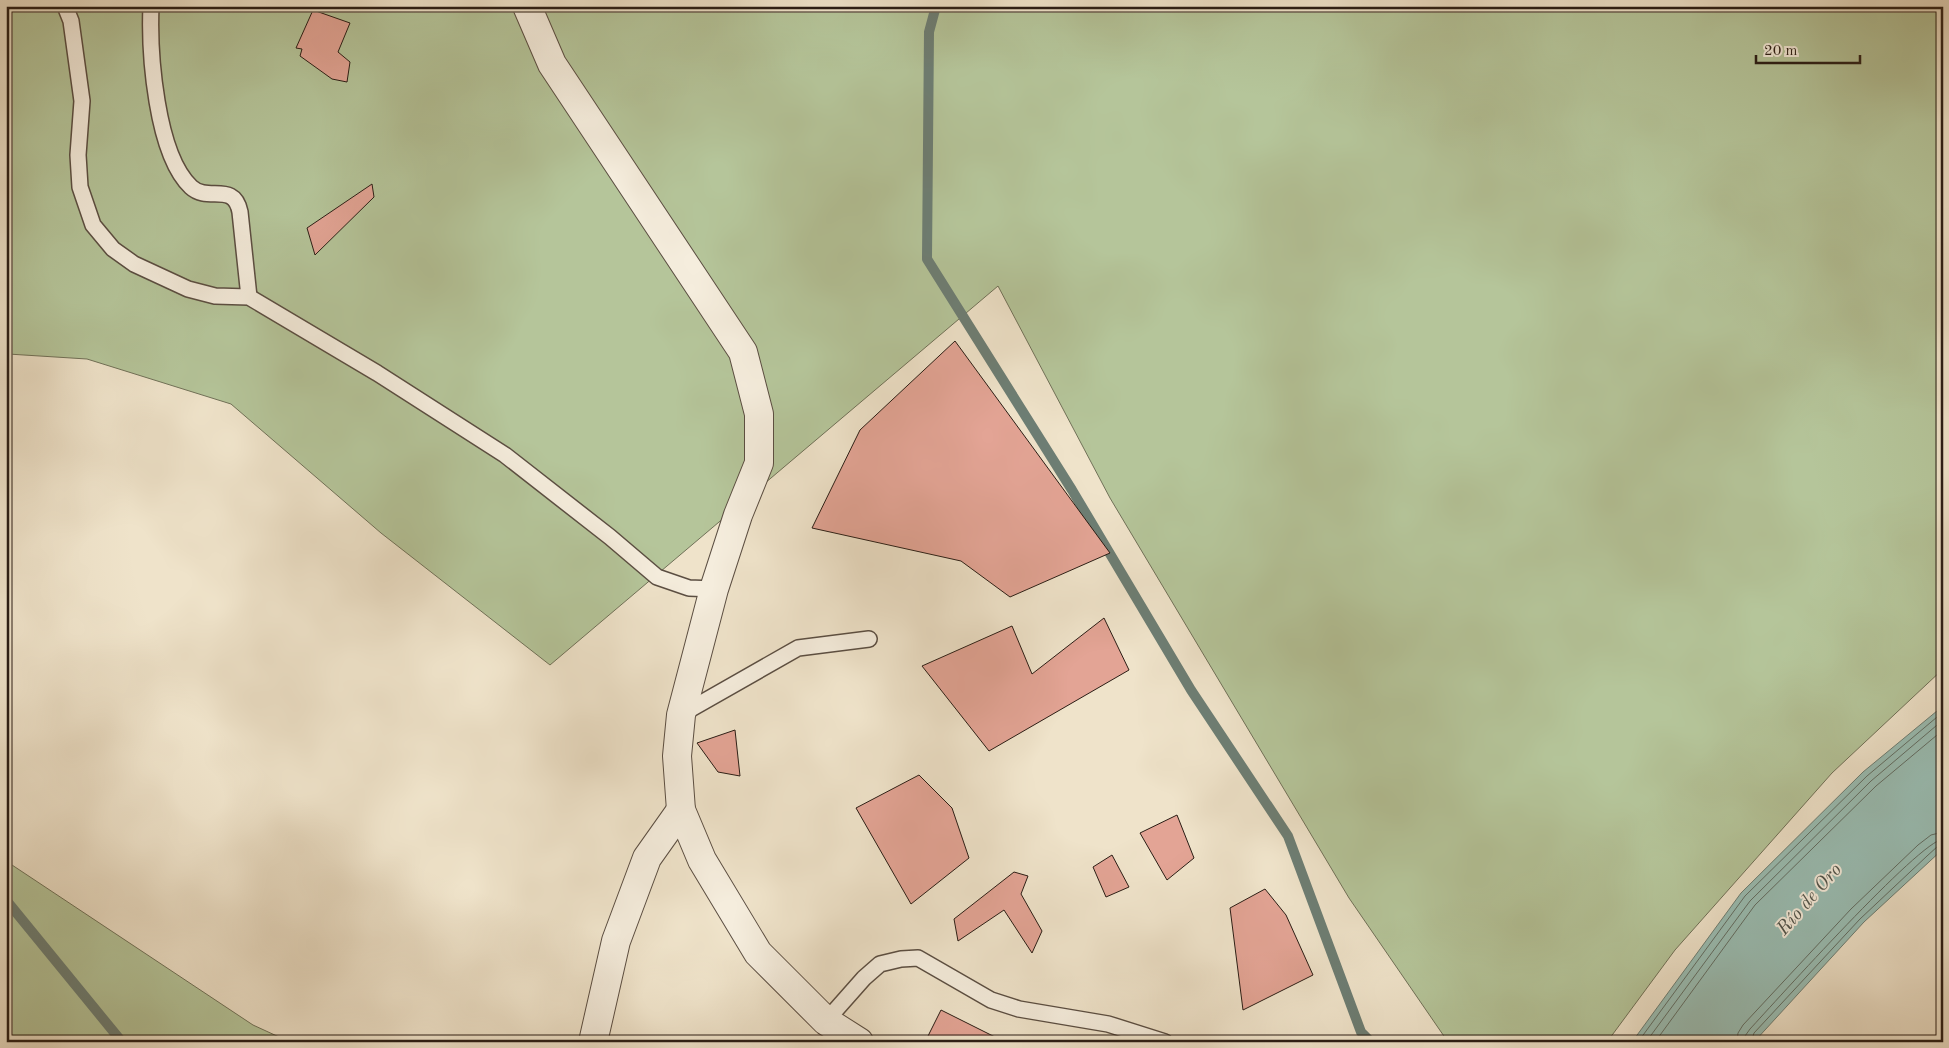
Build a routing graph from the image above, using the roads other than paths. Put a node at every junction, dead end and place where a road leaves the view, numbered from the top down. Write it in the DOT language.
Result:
graph roads {
  1 [pos="65,6"];
  2 [pos="151,6"];
  3 [pos="527,6"];
  4 [pos="249,297"];
  5 [pos="714,589"];
  6 [pos="870,639"];
  7 [pos="681,715"];
  8 [pos="681,810"];
  9 [pos="826,1020"];
  10 [pos="593,1042"];
  11 [pos="859,1042"];
  12 [pos="1165,1042"];
  1 -- 4 [label="lane"];
  2 -- 4 [label="lane"];
  3 -- 5 [label="street"];
  4 -- 5 [label="lane"];
  5 -- 7 [label="street"];
  6 -- 7 [label="lane"];
  7 -- 8 [label="street"];
  8 -- 9 [label="street"];
  8 -- 10 [label="street"];
  9 -- 11 [label="street"];
  9 -- 12 [label="lane"];
}
